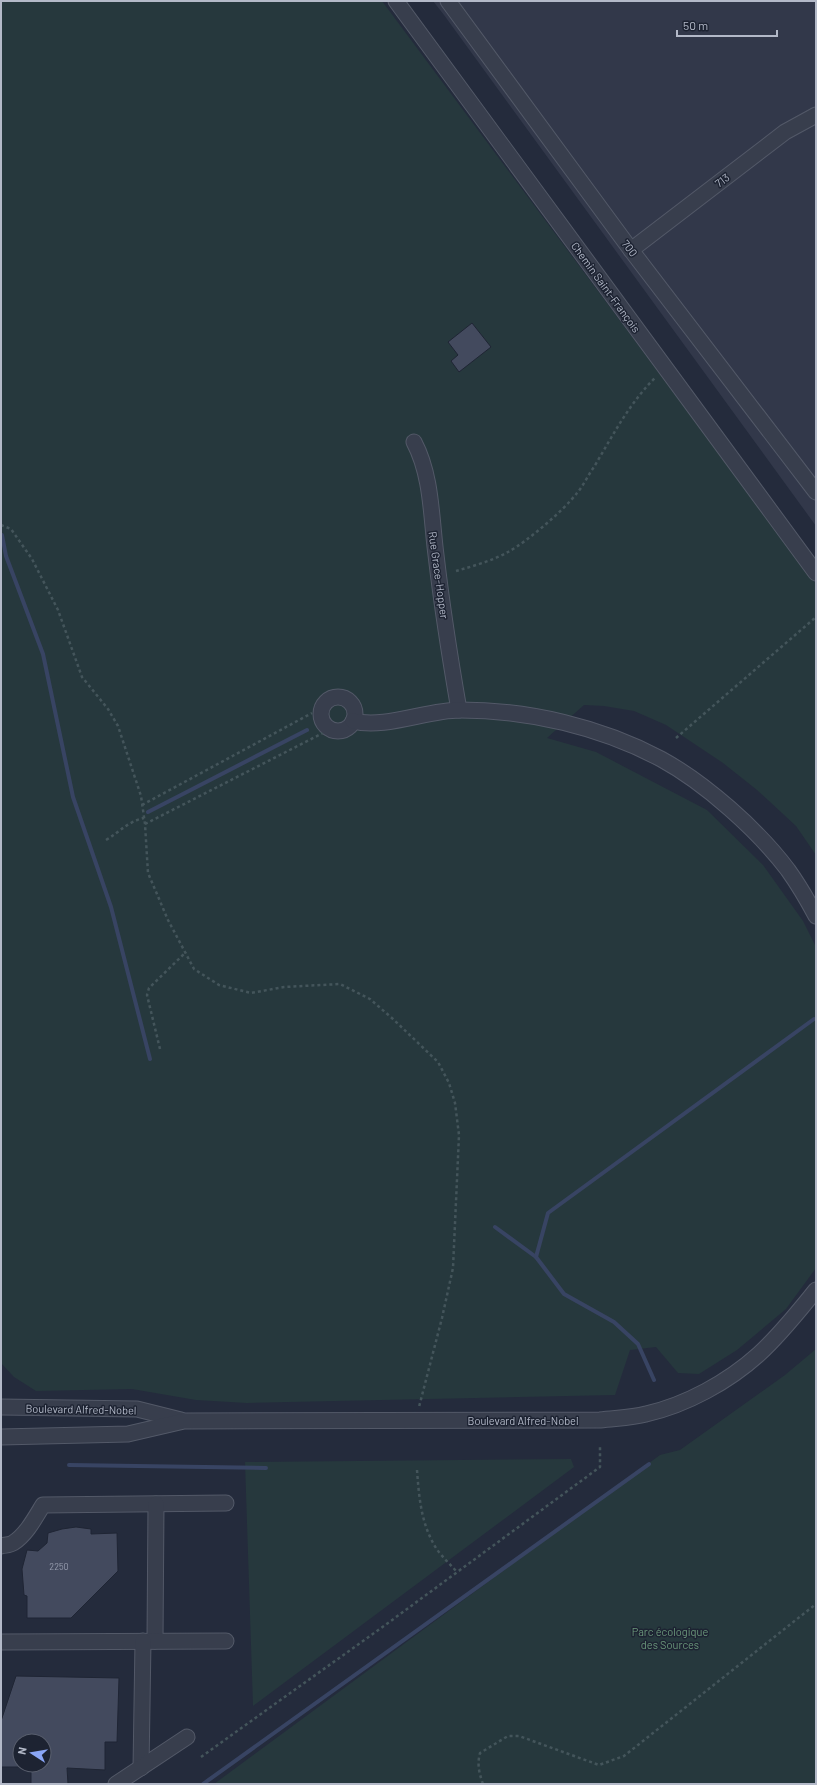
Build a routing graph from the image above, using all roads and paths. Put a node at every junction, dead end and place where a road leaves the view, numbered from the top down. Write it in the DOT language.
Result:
graph roads {
  1 [pos="396,1"];
  2 [pos="448,1"];
  3 [pos="816,115"];
  4 [pos="631,250"];
  5 [pos="665,368"];
  6 [pos="414,442"];
  7 [pos="816,492"];
  8 [pos="1,525"];
  9 [pos="456,571"];
  10 [pos="816,573"];
  11 [pos="816,617"];
  12 [pos="459,710"];
  13 [pos="312,713"];
  14 [pos="353,721"];
  15 [pos="323,733"];
  16 [pos="676,738"];
  17 [pos="142,805"];
  18 [pos="144,818"];
  19 [pos="145,824"];
  20 [pos="106,840"];
  21 [pos="816,916"];
  22 [pos="186,952"];
  23 [pos="160,1049"];
  24 [pos="816,1290"];
  25 [pos="1,1407"];
  26 [pos="415,1420"];
  27 [pos="184,1421"];
  28 [pos="1,1437"];
  29 [pos="600,1447"];
  30 [pos="417,1470"];
  31 [pos="226,1502"];
  32 [pos="156,1504"];
  33 [pos="1,1546"];
  34 [pos="457,1572"];
  35 [pos="816,1604"];
  36 [pos="149,1641"];
  37 [pos="226,1641"];
  38 [pos="1,1642"];
  39 [pos="187,1737"];
  40 [pos="201,1757"];
  41 [pos="141,1768"];
  42 [pos="116,1784"];
  43 [pos="483,1784"];
  1 -- 5 [label="street, Chemin Saint-François"];
  2 -- 4 [label="street, 700"];
  3 -- 4 [label="street, 713"];
  4 -- 7 [label="street, 700"];
  5 -- 9 [label="path"];
  5 -- 10 [label="street, Chemin Saint-François"];
  6 -- 12 [label="street, Rue Grace-Hopper"];
  8 -- 17 [label="path"];
  11 -- 16 [label="path"];
  12 -- 14 [label="street"];
  12 -- 21 [label="street"];
  13 -- 17 [label="path"];
  15 -- 19 [label="path"];
  17 -- 18 [label="path"];
  18 -- 19 [label="path"];
  18 -- 20 [label="path"];
  19 -- 22 [label="path"];
  22 -- 23 [label="path"];
  22 -- 26 [label="path"];
  24 -- 26 [label="street, Boulevard Alfred-Nobel"];
  25 -- 27 [label="street, Boulevard Alfred-Nobel"];
  26 -- 27 [label="street, Boulevard Alfred-Nobel"];
  27 -- 28 [label="street, Boulevard Alfred-Nobel"];
  29 -- 34 [label="path"];
  30 -- 34 [label="path"];
  31 -- 32 [label="street"];
  32 -- 33 [label="street"];
  32 -- 36 [label="street"];
  34 -- 40 [label="path"];
  35 -- 43 [label="path"];
  36 -- 37 [label="street"];
  36 -- 38 [label="street"];
  36 -- 41 [label="street"];
  39 -- 41 [label="street"];
  41 -- 42 [label="street"];
}
